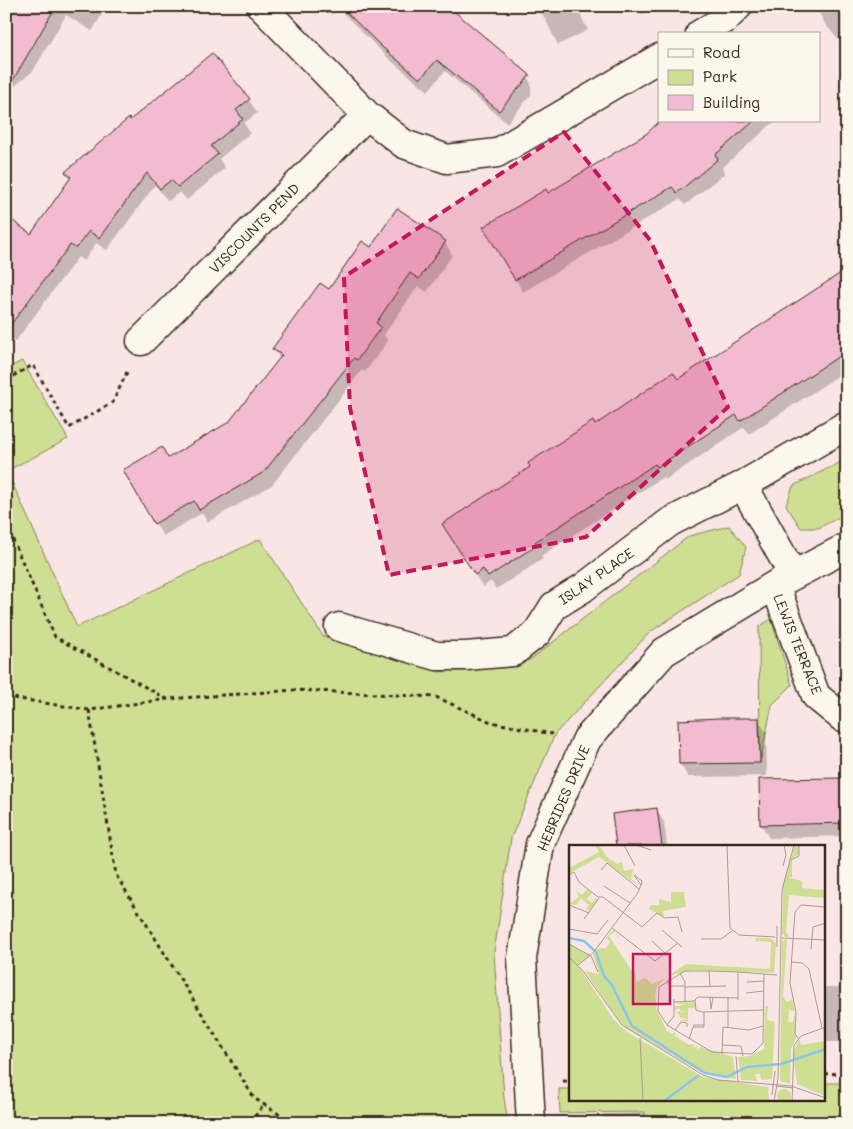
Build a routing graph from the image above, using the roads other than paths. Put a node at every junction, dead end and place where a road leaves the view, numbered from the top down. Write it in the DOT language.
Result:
graph roads {
  1 [pos="261,6"];
  2 [pos="738,6"];
  3 [pos="703,32"];
  4 [pos="658,59"];
  5 [pos="367,115"];
  6 [pos="141,342"];
  7 [pos="847,425"];
  8 [pos="743,485"];
  9 [pos="847,547"];
  10 [pos="784,580"];
  11 [pos="338,627"];
  12 [pos="847,719"];
  13 [pos="531,1123"];
  1 -- 5 [label="street"];
  2 -- 3 [label="street"];
  4 -- 5 [label="street"];
  5 -- 6 [label="street, VISCOUNTS PEND"];
  7 -- 8 [label="street, ISLAY PLACE"];
  8 -- 10 [label="street"];
  8 -- 11 [label="street, ISLAY PLACE"];
  9 -- 10 [label="street, HEBRIDES DRIVE"];
  10 -- 12 [label="street, LEWIS TERRACE"];
  10 -- 13 [label="street, HEBRIDES DRIVE"];
}
